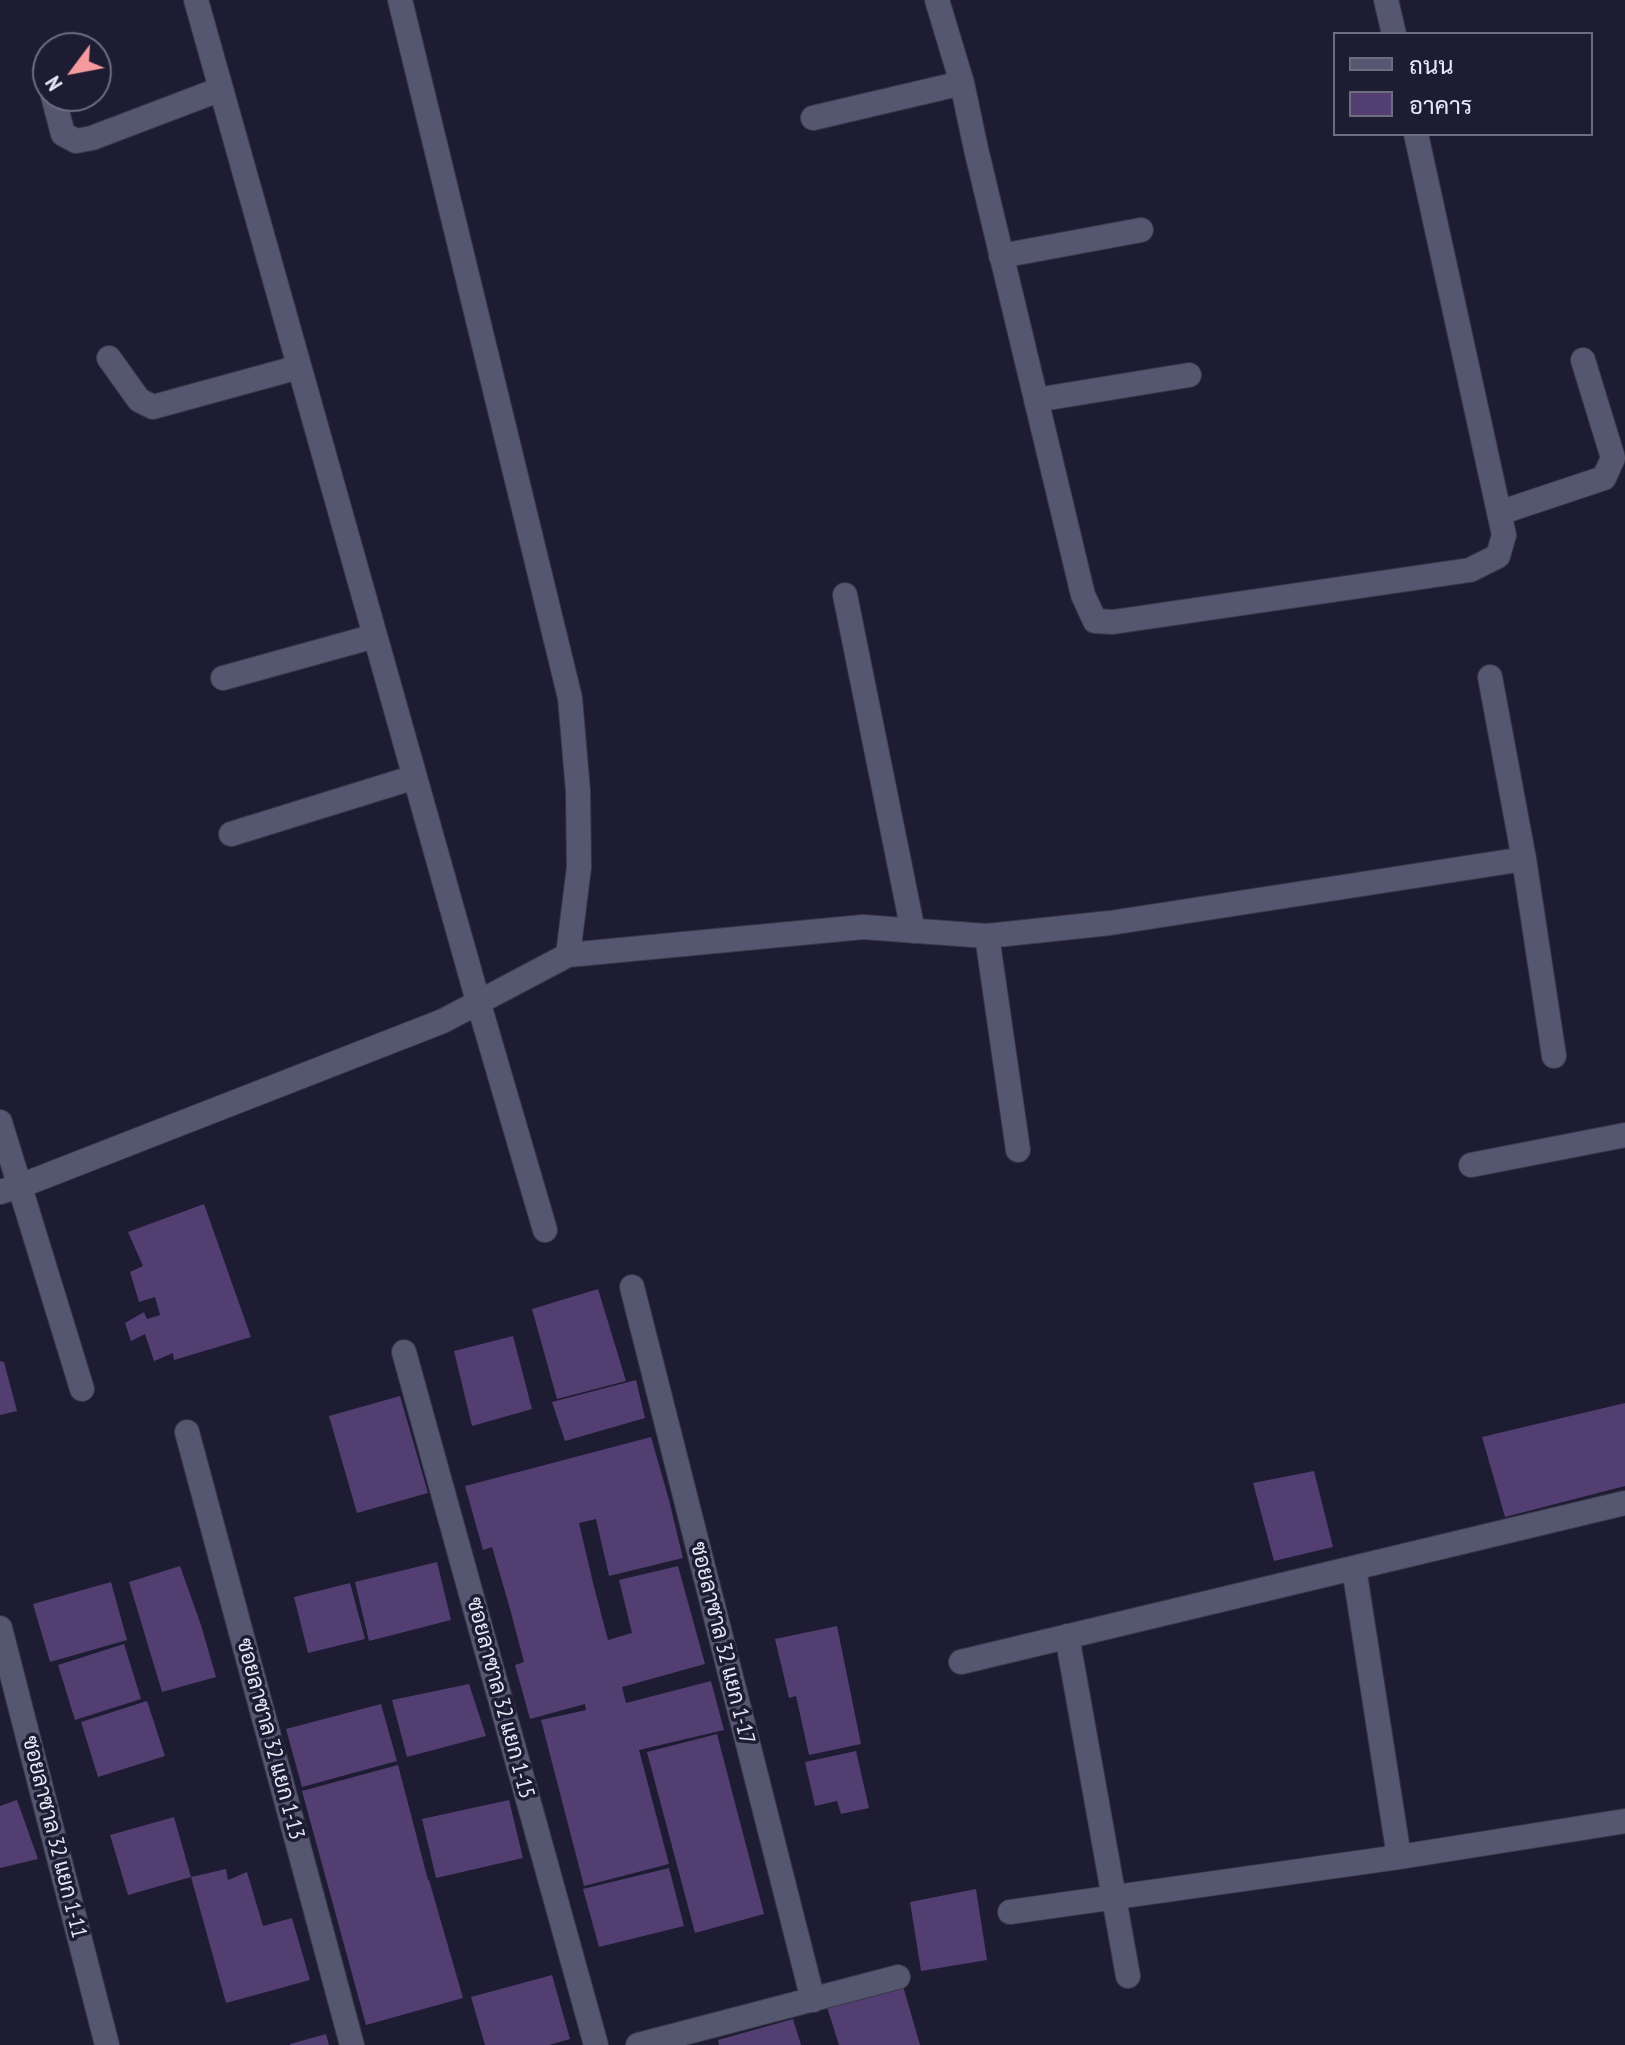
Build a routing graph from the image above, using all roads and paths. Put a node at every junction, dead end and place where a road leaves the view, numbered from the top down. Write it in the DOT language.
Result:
graph roads {
  1 [pos="196,0"];
  2 [pos="400,0"];
  3 [pos="937,0"];
  4 [pos="1386,0"];
  5 [pos="1394,32"];
  6 [pos="962,83"];
  7 [pos="221,89"];
  8 [pos="57,112"];
  9 [pos="813,118"];
  10 [pos="1416,136"];
  11 [pos="1141,230"];
  12 [pos="1001,256"];
  13 [pos="109,358"];
  14 [pos="1583,360"];
  15 [pos="299,367"];
  16 [pos="1189,375"];
  17 [pos="1036,400"];
  18 [pos="1499,513"];
  19 [pos="845,595"];
  20 [pos="375,636"];
  21 [pos="1490,677"];
  22 [pos="223,678"];
  23 [pos="415,777"];
  24 [pos="231,834"];
  25 [pos="1524,859"];
  26 [pos="913,931"];
  27 [pos="987,936"];
  28 [pos="568,955"];
  29 [pos="478,1001"];
  30 [pos="1554,1056"];
  31 [pos="0,1122"];
  32 [pos="1625,1135"];
  33 [pos="1018,1150"];
  34 [pos="1471,1165"];
  35 [pos="10,1189"];
  36 [pos="545,1230"];
  37 [pos="632,1287"];
  38 [pos="404,1352"];
  39 [pos="82,1389"];
  40 [pos="187,1432"];
  41 [pos="1625,1503"];
  42 [pos="1354,1568"];
  43 [pos="0,1628"];
  44 [pos="1067,1636"];
  45 [pos="961,1662"];
  46 [pos="1625,1821"];
  47 [pos="1399,1857"];
  48 [pos="1113,1897"];
  49 [pos="1010,1912"];
  50 [pos="1128,1976"];
  51 [pos="898,1977"];
  52 [pos="813,2000"];
  53 [pos="107,2045"];
  54 [pos="352,2045"];
  55 [pos="596,2045"];
  56 [pos="638,2045"];
  1 -- 7 [label="street"];
  2 -- 28 [label="street"];
  3 -- 6 [label="street"];
  4 -- 5 [label="street"];
  6 -- 9 [label="street"];
  6 -- 12 [label="street"];
  7 -- 8 [label="street"];
  7 -- 15 [label="street"];
  10 -- 18 [label="street"];
  11 -- 12 [label="street"];
  12 -- 17 [label="street"];
  13 -- 15 [label="street"];
  14 -- 18 [label="street"];
  15 -- 20 [label="street"];
  16 -- 17 [label="street"];
  17 -- 18 [label="street"];
  19 -- 26 [label="street"];
  20 -- 22 [label="street"];
  20 -- 23 [label="street"];
  21 -- 25 [label="street"];
  23 -- 24 [label="street"];
  23 -- 29 [label="street"];
  25 -- 27 [label="street"];
  25 -- 30 [label="street"];
  26 -- 27 [label="street"];
  26 -- 28 [label="street"];
  27 -- 33 [label="street"];
  28 -- 29 [label="street"];
  29 -- 35 [label="street"];
  29 -- 36 [label="street"];
  31 -- 35 [label="street"];
  32 -- 34 [label="street"];
  35 -- 39 [label="street"];
  37 -- 52 [label="street, ซอยลาซาล 32 แยก 1-17"];
  38 -- 55 [label="street, ซอยลาซาล 32 แยก 1-15"];
  40 -- 54 [label="street, ซอยลาซาล 32 แยก 1-13"];
  41 -- 42 [label="street"];
  42 -- 44 [label="street"];
  42 -- 47 [label="street"];
  43 -- 53 [label="street, ซอยลาซาล 32 แยก 1-11"];
  44 -- 45 [label="street"];
  44 -- 48 [label="street"];
  46 -- 47 [label="street"];
  47 -- 48 [label="street"];
  48 -- 49 [label="street"];
  48 -- 50 [label="street"];
  51 -- 52 [label="street"];
  52 -- 56 [label="street"];
}
